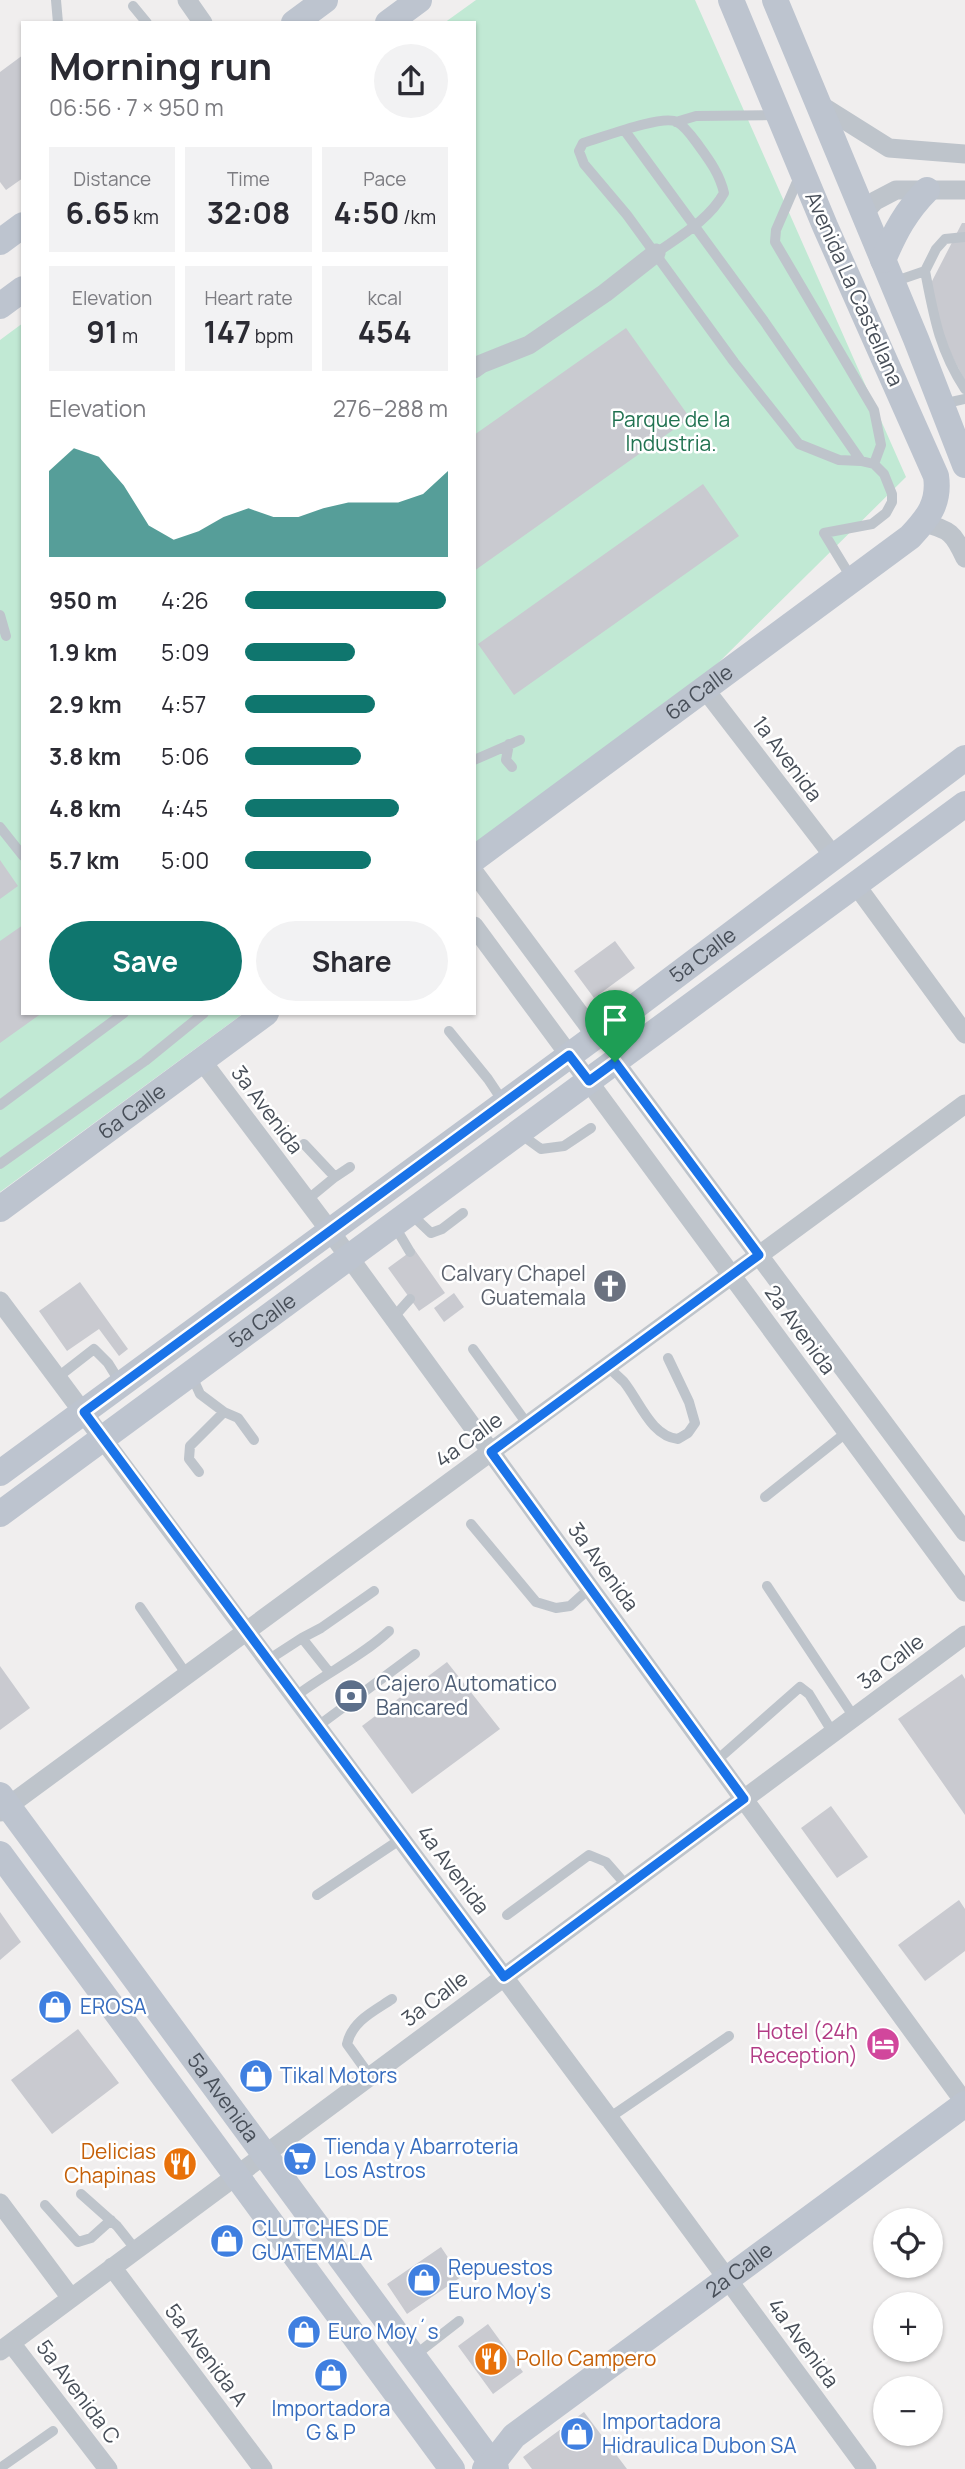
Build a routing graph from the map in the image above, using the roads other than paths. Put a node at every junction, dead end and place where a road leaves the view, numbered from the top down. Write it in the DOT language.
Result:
graph roads {
  1 [pos="56,0"];
  2 [pos="187,0"];
  3 [pos="325,0"];
  4 [pos="419,0"];
  5 [pos="731,0"];
  6 [pos="775,0"];
  7 [pos="133,6"];
  8 [pos="58,21"];
  9 [pos="145,21"];
  10 [pos="203,21"];
  11 [pos="297,21"];
  12 [pos="391,21"];
  13 [pos="819,104"];
  14 [pos="779,115"];
  15 [pos="676,122"];
  16 [pos="625,131"];
  17 [pos="965,154"];
  18 [pos="802,170"];
  19 [pos="926,190"];
  20 [pos="965,190"];
  21 [pos="864,213"];
  22 [pos="21,226"];
  23 [pos="694,226"];
  24 [pos="825,226"];
  25 [pos="965,237"];
  26 [pos="0,241"];
  27 [pos="656,253"];
  28 [pos="888,271"];
  29 [pos="925,271"];
  30 [pos="927,336"];
  31 [pos="476,368"];
  32 [pos="965,389"];
  33 [pos="953,402"];
  34 [pos="963,456"];
  35 [pos="861,461"];
  36 [pos="874,464"];
  37 [pos="923,523"];
  38 [pos="965,558"];
  39 [pos="852,579"];
  40 [pos="0,615"];
  41 [pos="6,636"];
  42 [pos="704,688"];
  43 [pos="965,758"];
  44 [pos="476,759"];
  45 [pos="512,767"];
  46 [pos="965,804"];
  47 [pos="0,827"];
  48 [pos="21,853"];
  49 [pos="476,858"];
  50 [pos="835,858"];
  51 [pos="476,875"];
  52 [pos="856,885"];
  53 [pos="476,929"];
  54 [pos="121,1015"];
  55 [pos="201,1015"];
  56 [pos="263,1015"];
  57 [pos="449,1031"];
  58 [pos="965,1034"];
  59 [pos="596,1036"];
  60 [pos="569,1055"];
  61 [pos="202,1061"];
  62 [pos="615,1062"];
  63 [pos="589,1081"];
  64 [pos="504,1103"];
  65 [pos="965,1104"];
  66 [pos="0,1105"];
  67 [pos="591,1128"];
  68 [pos="519,1132"];
  69 [pos="304,1144"];
  70 [pos="0,1164"];
  71 [pos="350,1167"];
  72 [pos="335,1177"];
  73 [pos="307,1200"];
  74 [pos="0,1209"];
  75 [pos="463,1213"];
  76 [pos="402,1219"];
  77 [pos="330,1231"];
  78 [pos="410,1252"];
  79 [pos="759,1255"];
  80 [pos="349,1257"];
  81 [pos="731,1275"];
  82 [pos="410,1299"];
  83 [pos="0,1301"];
  84 [pos="393,1318"];
  85 [pos="473,1349"];
  86 [pos="668,1358"];
  87 [pos="607,1366"];
  88 [pos="191,1374"];
  89 [pos="58,1377"];
  90 [pos="121,1384"];
  91 [pos="84,1412"];
  92 [pos="224,1412"];
  93 [pos="527,1425"];
  94 [pos="847,1432"];
  95 [pos="104,1438"];
  96 [pos="254,1440"];
  97 [pos="491,1452"];
  98 [pos="199,1472"];
  99 [pos="0,1473"];
  100 [pos="765,1497"];
  101 [pos="0,1514"];
  102 [pos="471,1524"];
  103 [pos="965,1532"];
  104 [pos="766,1586"];
  105 [pos="590,1588"];
  106 [pos="374,1591"];
  107 [pos="965,1592"];
  108 [pos="140,1607"];
  109 [pos="247,1631"];
  110 [pos="389,1631"];
  111 [pos="965,1634"];
  112 [pos="302,1638"];
  113 [pos="415,1654"];
  114 [pos="268,1660"];
  115 [pos="329,1672"];
  116 [pos="187,1675"];
  117 [pos="296,1696"];
  118 [pos="854,1717"];
  119 [pos="318,1726"];
  120 [pos="833,1733"];
  121 [pos="716,1760"];
  122 [pos="744,1799"];
  123 [pos="3,1804"];
  124 [pos="401,1839"];
  125 [pos="0,1854"];
  126 [pos="627,1885"];
  127 [pos="317,1895"];
  128 [pos="507,1915"];
  129 [pos="504,1977"];
  130 [pos="392,1999"];
  131 [pos="729,2036"];
  132 [pos="370,2076"];
  133 [pos="965,2103"];
  134 [pos="609,2118"];
  135 [pos="265,2154"];
  136 [pos="236,2176"];
  137 [pos="81,2194"];
  138 [pos="0,2203"];
  139 [pos="45,2204"];
  140 [pos="111,2220"];
  141 [pos="327,2240"];
  142 [pos="136,2250"];
  143 [pos="299,2260"];
  144 [pos="112,2267"];
  145 [pos="728,2278"];
  146 [pos="71,2298"];
  147 [pos="459,2321"];
  148 [pos="6,2347"];
  149 [pos="413,2357"];
  150 [pos="53,2431"];
  151 [pos="488,2462"];
  152 [pos="0,2468"];
  153 [pos="448,2468"];
  154 [pos="108,2469"];
  155 [pos="262,2469"];
  156 [pos="867,2469"];
  1 -- 8 [label="lane"];
  2 -- 10 [label="street"];
  3 -- 11 [label="main road"];
  4 -- 12 [label="main road"];
  5 -- 14 [label="main road, Avenida La Castellana"];
  6 -- 13 [label="main road, Avenida La Castellana"];
  7 -- 9 [label="lane"];
  13 -- 17 [label="street"];
  13 -- 21 [label="main road, Avenida La Castellana"];
  14 -- 15 [label="lane"];
  14 -- 18 [label="main road, Avenida La Castellana"];
  15 -- 16 [label="lane"];
  15 -- 23 [label="lane"];
  16 -- 23 [label="lane"];
  16 -- 27 [label="lane"];
  18 -- 24 [label="main road, Avenida La Castellana"];
  18 -- 36 [label="lane"];
  19 -- 20 [label="street"];
  19 -- 21 [label="street"];
  19 -- 28 [label="main road"];
  21 -- 24 [label="main road"];
  21 -- 28 [label="main road, Avenida La Castellana"];
  22 -- 26 [label="main road"];
  23 -- 27 [label="lane"];
  23 -- 35 [label="lane"];
  24 -- 37 [label="main road, Avenida La Castellana"];
  25 -- 29 [label="lane"];
  27 -- 31 [label="street"];
  27 -- 35 [label="lane"];
  28 -- 29 [label="lane"];
  28 -- 30 [label="main road, Avenida La Castellana"];
  29 -- 30 [label="lane"];
  30 -- 32 [label="lane"];
  30 -- 33 [label="main road, Avenida La Castellana"];
  33 -- 34 [label="main road, Avenida La Castellana"];
  35 -- 36 [label="lane"];
  36 -- 39 [label="lane"];
  37 -- 38 [label="street"];
  37 -- 39 [label="main road, 6a Calle"];
  39 -- 42 [label="main road, 6a Calle"];
  40 -- 41 [label="lane"];
  42 -- 49 [label="main road, 6a Calle"];
  42 -- 50 [label="street, 1a Avenida"];
  43 -- 50 [label="main road, 5a Calle"];
  44 -- 45 [label="lane"];
  46 -- 52 [label="main road, 5a Calle"];
  47 -- 48 [label="lane"];
  50 -- 59 [label="main road, 5a Calle"];
  51 -- 59 [label="street"];
  52 -- 58 [label="street"];
  52 -- 62 [label="main road, 5a Calle"];
  53 -- 60 [label="street, 2a Avenida"];
  54 -- 66 [label="lane"];
  55 -- 70 [label="lane"];
  56 -- 61 [label="main road, 6a Calle"];
  57 -- 64 [label="lane"];
  59 -- 60 [label="main road, 5a Calle"];
  60 -- 63 [label="street, 2a Avenida"];
  60 -- 64 [label="main road, 5a Calle"];
  61 -- 73 [label="street, 3a Avenida"];
  61 -- 74 [label="main road, 6a Calle"];
  62 -- 63 [label="main road, 5a Calle"];
  62 -- 79 [label="street, 2a Avenida"];
  63 -- 68 [label="main road, 5a Calle"];
  63 -- 81 [label="street, 2a Avenida"];
  64 -- 77 [label="main road, 5a Calle"];
  65 -- 79 [label="street, 4a Calle"];
  67 -- 68 [label="lane"];
  68 -- 76 [label="main road, 5a Calle"];
  69 -- 72 [label="lane"];
  71 -- 72 [label="lane"];
  72 -- 73 [label="lane"];
  73 -- 77 [label="street, 3a Avenida"];
  75 -- 76 [label="lane"];
  76 -- 78 [label="lane"];
  76 -- 80 [label="main road, 5a Calle"];
  77 -- 80 [label="street, 3a Avenida"];
  77 -- 90 [label="main road, 5a Calle"];
  79 -- 81 [label="street, 4a Calle"];
  79 -- 103 [label="street, 2a Avenida"];
  80 -- 84 [label="street, 3a Avenida"];
  80 -- 88 [label="main road, 5a Calle"];
  81 -- 87 [label="street, 4a Calle"];
  81 -- 94 [label="street, 2a Avenida"];
  82 -- 84 [label="lane"];
  83 -- 89 [label="street, 4a Avenida"];
  84 -- 97 [label="street, 3a Avenida"];
  85 -- 93 [label="lane"];
  86 -- 87 [label="lane"];
  87 -- 93 [label="street, 4a Calle"];
  88 -- 92 [label="lane"];
  88 -- 95 [label="main road, 5a Calle"];
  89 -- 90 [label="lane"];
  89 -- 91 [label="street, 4a Avenida"];
  90 -- 91 [label="main road, 5a Calle"];
  91 -- 95 [label="street, 4a Avenida"];
  91 -- 99 [label="main road, 5a Calle"];
  92 -- 96 [label="lane"];
  92 -- 98 [label="lane"];
  93 -- 97 [label="street, 4a Calle"];
  94 -- 100 [label="lane"];
  94 -- 107 [label="street, 2a Avenida"];
  95 -- 101 [label="main road, 5a Calle"];
  95 -- 109 [label="street, 4a Avenida"];
  97 -- 105 [label="street, 3a Avenida"];
  97 -- 109 [label="street, 4a Calle"];
  102 -- 105 [label="lane"];
  104 -- 118 [label="lane"];
  105 -- 121 [label="street, 3a Avenida"];
  106 -- 112 [label="lane"];
  108 -- 116 [label="lane"];
  109 -- 114 [label="street, 4a Avenida"];
  109 -- 116 [label="street, 4a Calle"];
  110 -- 115 [label="lane"];
  111 -- 118 [label="street, 3a Calle"];
  112 -- 114 [label="lane"];
  112 -- 115 [label="lane"];
  113 -- 119 [label="lane"];
  114 -- 117 [label="street, 4a Avenida"];
  115 -- 117 [label="lane"];
  116 -- 123 [label="street, 4a Calle"];
  117 -- 119 [label="street, 4a Avenida"];
  118 -- 120 [label="street, 3a Calle"];
  119 -- 124 [label="street, 4a Avenida"];
  120 -- 121 [label="lane"];
  120 -- 122 [label="street, 3a Calle"];
  121 -- 122 [label="street, 3a Avenida"];
  122 -- 126 [label="street, 3a Calle"];
  122 -- 133 [label="street, 3a Avenida"];
  123 -- 135 [label="main road, 5a Avenida"];
  124 -- 127 [label="lane"];
  124 -- 129 [label="street, 4a Avenida"];
  125 -- 136 [label="main road, 5a Avenida"];
  126 -- 128 [label="lane"];
  126 -- 129 [label="street, 3a Calle"];
  129 -- 132 [label="street, 3a Calle"];
  129 -- 134 [label="street, 4a Avenida"];
  130 -- 132 [label="lane"];
  131 -- 134 [label="lane"];
  132 -- 135 [label="street, 3a Calle"];
  133 -- 145 [label="main road, 2a Calle"];
  134 -- 145 [label="street, 4a Avenida"];
  135 -- 136 [label="street, 3a Calle"];
  135 -- 141 [label="main road, 5a Avenida"];
  136 -- 142 [label="street, 3a Calle"];
  136 -- 143 [label="main road, 5a Avenida"];
  137 -- 140 [label="lane"];
  138 -- 146 [label="street"];
  139 -- 140 [label="lane"];
  140 -- 142 [label="lane"];
  141 -- 143 [label="main road"];
  141 -- 149 [label="main road, 5a Avenida"];
  142 -- 144 [label="street, 3a Calle"];
  143 -- 153 [label="main road, 5a Avenida"];
  144 -- 146 [label="street, 3a Calle"];
  144 -- 155 [label="street, 5a Avenida A"];
  145 -- 151 [label="main road, 2a Calle"];
  145 -- 156 [label="street, 4a Avenida"];
  146 -- 148 [label="street, 3a Calle"];
  147 -- 149 [label="lane"];
  148 -- 154 [label="street, 5a Avenida C"];
  149 -- 151 [label="main road, 5a Avenida"];
  150 -- 152 [label="lane"];
  151 -- 153 [label="main road, 2a Calle"];
}
